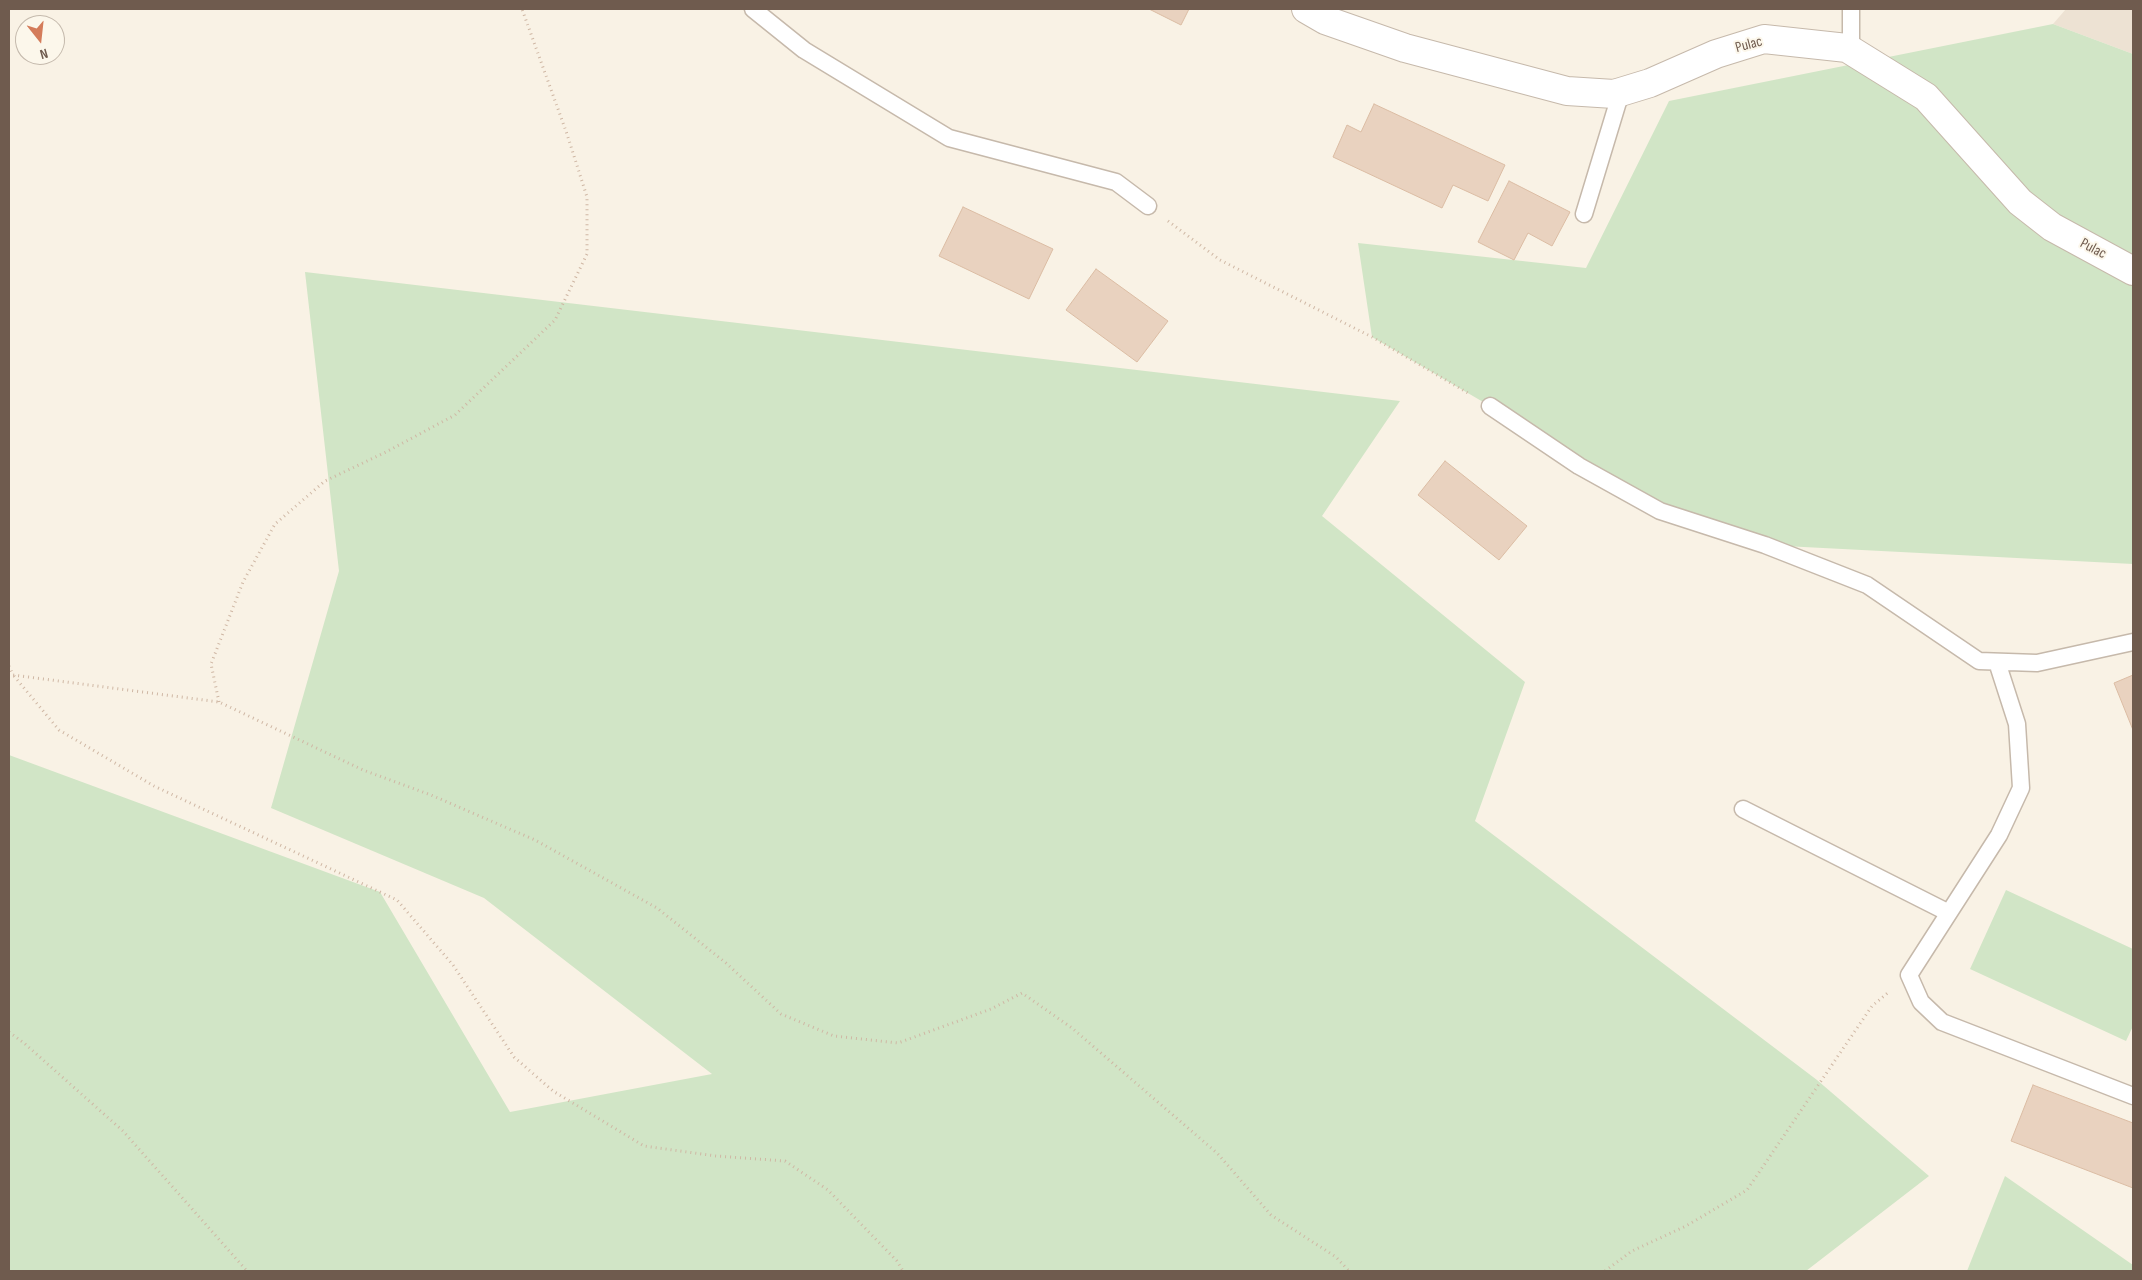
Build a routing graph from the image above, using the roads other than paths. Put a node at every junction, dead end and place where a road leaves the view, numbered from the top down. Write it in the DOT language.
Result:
graph roads {
  1 [pos="753,9"];
  2 [pos="1306,9"];
  3 [pos="1850,9"];
  4 [pos="1851,51"];
  5 [pos="1621,92"];
  6 [pos="1148,206"];
  7 [pos="1584,214"];
  8 [pos="2133,271"];
  9 [pos="1490,406"];
  10 [pos="2133,642"];
  11 [pos="1997,662"];
  12 [pos="1743,808"];
  13 [pos="1949,913"];
  14 [pos="2133,1096"];
  1 -- 6 [label="lane"];
  2 -- 5 [label="street, Pulac"];
  3 -- 4 [label="lane"];
  4 -- 5 [label="street, Pulac"];
  4 -- 8 [label="street, Pulac"];
  5 -- 7 [label="lane"];
  9 -- 11 [label="lane"];
  10 -- 11 [label="lane"];
  11 -- 13 [label="lane"];
  12 -- 13 [label="lane"];
  13 -- 14 [label="lane"];
}
